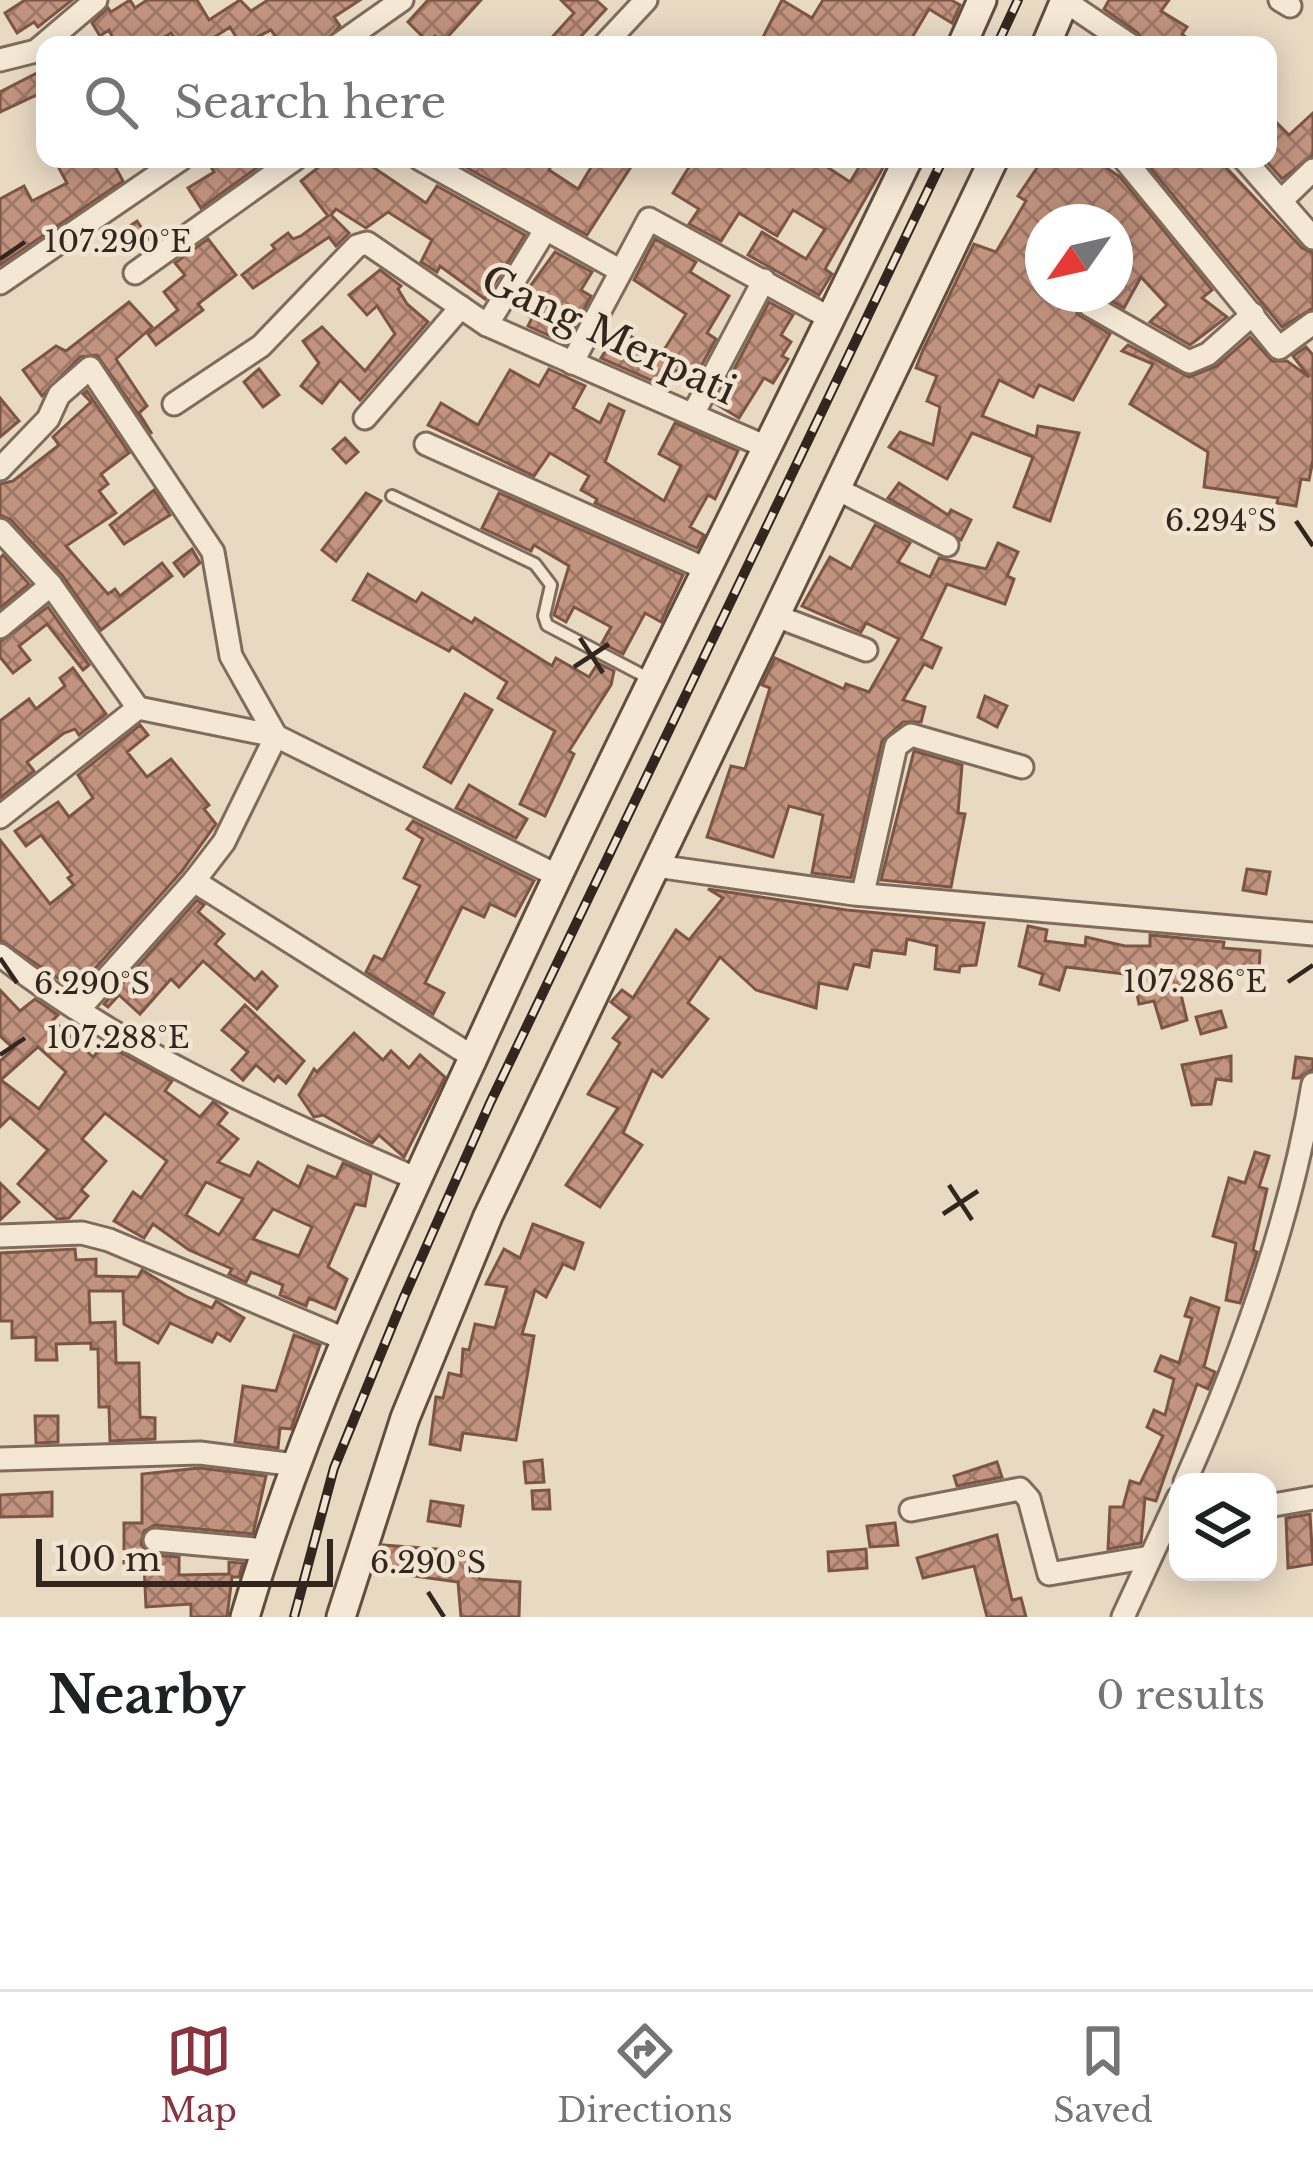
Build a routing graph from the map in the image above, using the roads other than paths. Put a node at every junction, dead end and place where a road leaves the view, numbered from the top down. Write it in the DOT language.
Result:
graph roads {
  1 [pos="95,0"];
  2 [pos="402,0"];
  3 [pos="646,0"];
  4 [pos="1065,0"];
  5 [pos="975,3"];
  6 [pos="60,36"];
  7 [pos="351,36"];
  8 [pos="612,36"];
  9 [pos="965,36"];
  10 [pos="1050,36"];
  11 [pos="1117,36"];
  12 [pos="36,56"];
  13 [pos="0,60"];
  14 [pos="168,168"];
  15 [pos="282,168"];
  16 [pos="436,168"];
  17 [pos="903,168"];
  18 [pos="990,168"];
  19 [pos="1131,168"];
  20 [pos="1252,168"];
  21 [pos="1313,170"];
  22 [pos="1281,201"];
  23 [pos="544,232"];
  24 [pos="1313,238"];
  25 [pos="621,272"];
  26 [pos="135,273"];
  27 [pos="764,280"];
  28 [pos="0,283"];
  29 [pos="461,308"];
  30 [pos="1101,312"];
  31 [pos="1253,314"];
  32 [pos="828,317"];
  33 [pos="1313,323"];
  34 [pos="487,325"];
  35 [pos="572,363"];
  36 [pos="174,404"];
  37 [pos="693,414"];
  38 [pos="365,418"];
  39 [pos="426,444"];
  40 [pos="764,446"];
  41 [pos="0,469"];
  42 [pos="839,490"];
  43 [pos="392,496"];
  44 [pos="0,530"];
  45 [pos="947,545"];
  46 [pos="704,568"];
  47 [pos="52,585"];
  48 [pos="776,616"];
  49 [pos="0,627"];
  50 [pos="866,650"];
  51 [pos="650,679"];
  52 [pos="138,708"];
  53 [pos="276,736"];
  54 [pos="1022,767"];
  55 [pos="0,817"];
  56 [pos="656,866"];
  57 [pos="554,874"];
  58 [pos="194,881"];
  59 [pos="862,893"];
  60 [pos="1313,934"];
  61 [pos="0,955"];
  62 [pos="81,1007"];
  63 [pos="473,1057"];
  64 [pos="1313,1084"];
  65 [pos="415,1178"];
  66 [pos="0,1236"];
  67 [pos="342,1338"];
  68 [pos="0,1459"];
  69 [pos="296,1465"];
  70 [pos="1188,1473"];
  71 [pos="1313,1498"];
  72 [pos="1277,1504"];
  73 [pos="911,1510"];
  74 [pos="1169,1521"];
  75 [pos="155,1540"];
  76 [pos="266,1550"];
  77 [pos="1150,1557"];
  78 [pos="245,1617"];
  79 [pos="341,1617"];
  80 [pos="1124,1617"];
  1 -- 6 [label="street"];
  2 -- 7 [label="street"];
  3 -- 8 [label="street"];
  4 -- 10 [label="main road"];
  4 -- 11 [label="street"];
  5 -- 9 [label="main road"];
  12 -- 13 [label="street"];
  14 -- 28 [label="street"];
  15 -- 26 [label="street"];
  16 -- 23 [label="street"];
  17 -- 32 [label="main road"];
  18 -- 42 [label="main road"];
  19 -- 31 [label="street"];
  20 -- 22 [label="street"];
  21 -- 22 [label="street"];
  22 -- 24 [label="street"];
  23 -- 25 [label="street"];
  23 -- 34 [label="street"];
  25 -- 27 [label="street"];
  25 -- 35 [label="street"];
  27 -- 32 [label="street"];
  27 -- 37 [label="street"];
  29 -- 34 [label="street, Gang Merpati"];
  29 -- 36 [label="street, Gang Merpati"];
  29 -- 38 [label="street"];
  30 -- 31 [label="street"];
  31 -- 33 [label="street"];
  32 -- 40 [label="main road"];
  34 -- 35 [label="street, Gang Merpati"];
  35 -- 37 [label="street, Gang Merpati"];
  37 -- 40 [label="street, Gang Merpati"];
  39 -- 46 [label="street"];
  40 -- 46 [label="main road"];
  41 -- 53 [label="street"];
  42 -- 45 [label="street"];
  42 -- 48 [label="main road"];
  43 -- 51 [label="lane"];
  44 -- 47 [label="street"];
  46 -- 51 [label="main road"];
  47 -- 49 [label="street"];
  47 -- 52 [label="street"];
  48 -- 50 [label="street"];
  48 -- 56 [label="main road"];
  51 -- 57 [label="main road"];
  52 -- 53 [label="street"];
  52 -- 55 [label="street"];
  53 -- 57 [label="street"];
  53 -- 58 [label="street"];
  54 -- 59 [label="street"];
  56 -- 59 [label="street"];
  56 -- 79 [label="main road"];
  57 -- 63 [label="main road"];
  58 -- 62 [label="street"];
  58 -- 63 [label="street"];
  59 -- 60 [label="street"];
  61 -- 62 [label="street"];
  62 -- 65 [label="street"];
  63 -- 65 [label="main road"];
  64 -- 70 [label="street"];
  65 -- 67 [label="main road"];
  66 -- 67 [label="street"];
  67 -- 69 [label="main road"];
  68 -- 69 [label="street"];
  69 -- 76 [label="main road"];
  71 -- 72 [label="street"];
  73 -- 77 [label="street"];
  74 -- 77 [label="street"];
  75 -- 76 [label="street"];
  76 -- 78 [label="main road"];
  77 -- 80 [label="street"];
}
